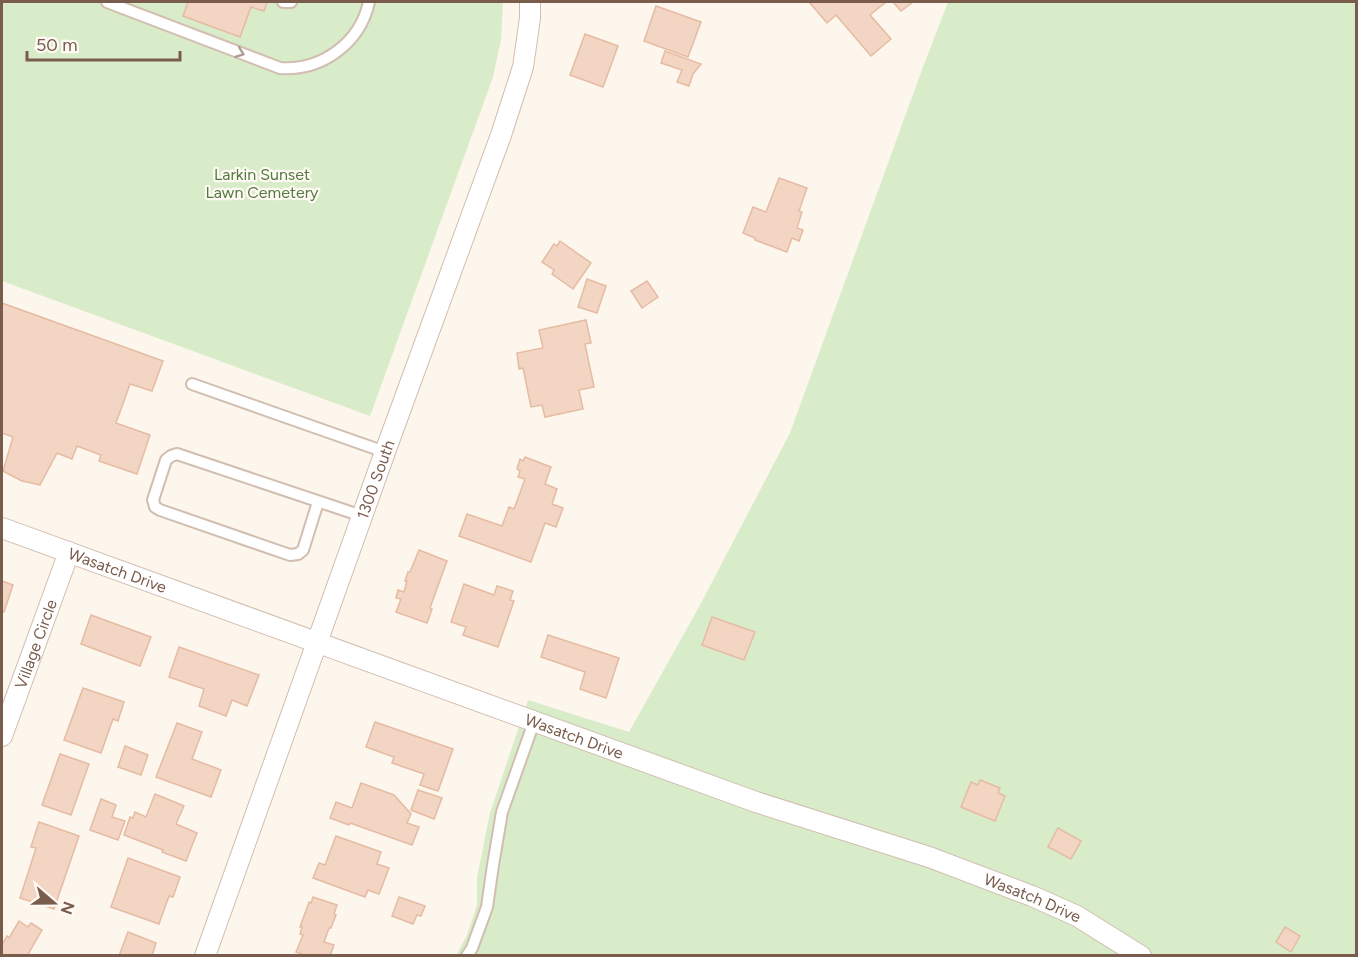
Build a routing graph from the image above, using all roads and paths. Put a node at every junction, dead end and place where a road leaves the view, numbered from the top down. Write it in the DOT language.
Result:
graph roads {
  1 [pos="107,2"];
  2 [pos="283,2"];
  3 [pos="291,2"];
  4 [pos="369,2"];
  5 [pos="530,2"];
  6 [pos="192,384"];
  7 [pos="385,452"];
  8 [pos="318,502"];
  9 [pos="362,516"];
  10 [pos="2,528"];
  11 [pos="69,552"];
  12 [pos="317,643"];
  13 [pos="534,722"];
  14 [pos="2,736"];
  15 [pos="205,956"];
  16 [pos="467,956"];
  17 [pos="1141,956"];
  1 -- 4 [label="lane, one-way"];
  2 -- 3 [label="lane"];
  5 -- 7 [label="street, 1300 South"];
  6 -- 7 [label="lane"];
  7 -- 9 [label="street, 1300 South"];
  8 -- 8 [label="lane"];
  8 -- 9 [label="lane"];
  9 -- 12 [label="street, 1300 South"];
  10 -- 11 [label="street, Wasatch Drive"];
  11 -- 12 [label="street, Wasatch Drive"];
  11 -- 14 [label="street, Village Circle"];
  12 -- 13 [label="street, Wasatch Drive"];
  12 -- 15 [label="street, 1300 South"];
  13 -- 16 [label="lane"];
  13 -- 17 [label="street, Wasatch Drive"];
}
